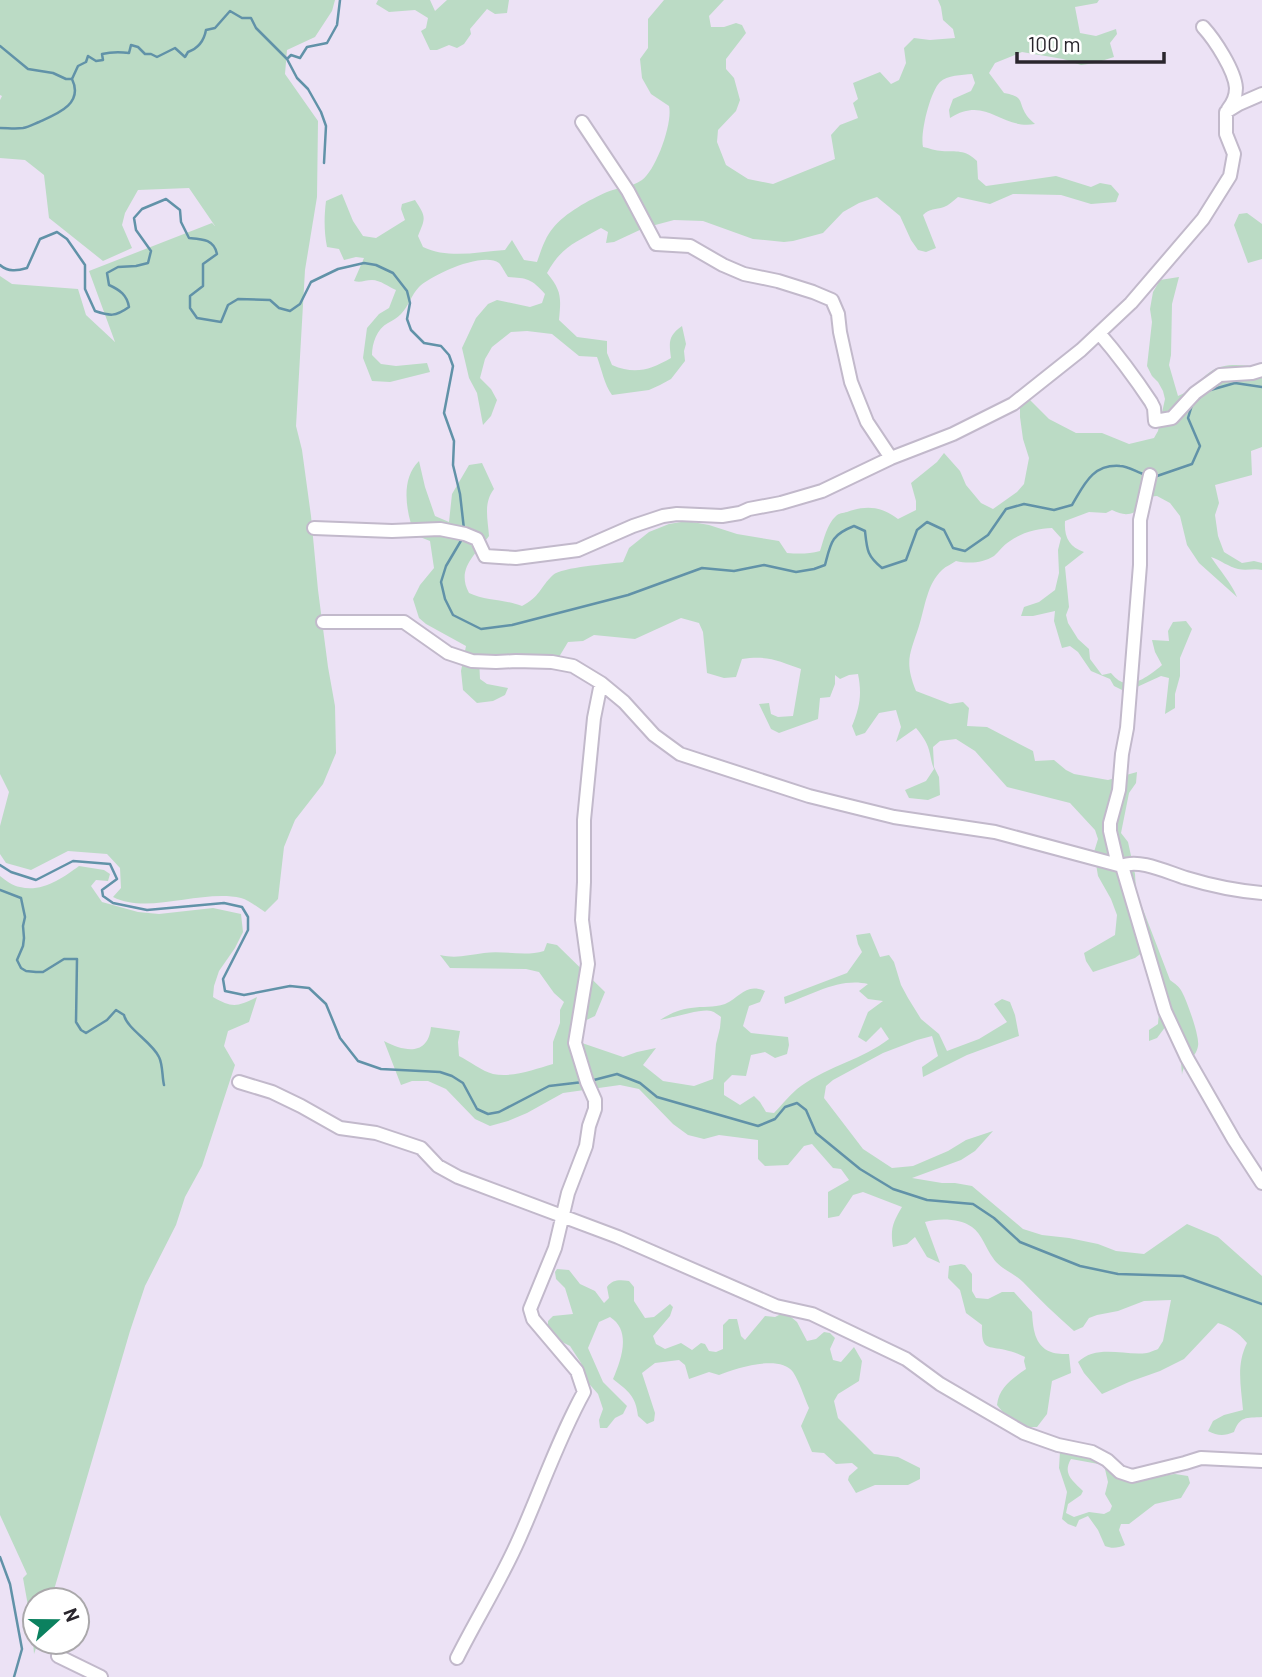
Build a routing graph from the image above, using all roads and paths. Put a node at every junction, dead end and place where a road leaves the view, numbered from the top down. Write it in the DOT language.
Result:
graph roads {
  1 [pos="1203,27"];
  2 [pos="1262,94"];
  3 [pos="1226,113"];
  4 [pos="582,121"];
  5 [pos="1099,332"];
  6 [pos="1262,370"];
  7 [pos="891,458"];
  8 [pos="1150,475"];
  9 [pos="314,528"];
  10 [pos="323,622"];
  11 [pos="601,683"];
  12 [pos="1120,865"];
  13 [pos="1262,893"];
  14 [pos="239,1082"];
  15 [pos="1262,1182"];
  16 [pos="562,1217"];
  17 [pos="1262,1461"];
  18 [pos="58,1656"];
  19 [pos="457,1658"];
  20 [pos="101,1677"];
  1 -- 3 [label="street"];
  2 -- 3 [label="street"];
  3 -- 5 [label="street"];
  4 -- 7 [label="street"];
  5 -- 6 [label="street"];
  5 -- 7 [label="street"];
  7 -- 9 [label="street"];
  8 -- 12 [label="street"];
  10 -- 11 [label="street"];
  11 -- 12 [label="street"];
  11 -- 16 [label="street"];
  12 -- 13 [label="street"];
  12 -- 15 [label="street"];
  14 -- 16 [label="street"];
  16 -- 17 [label="street"];
  16 -- 19 [label="street"];
  18 -- 20 [label="street"];
}
